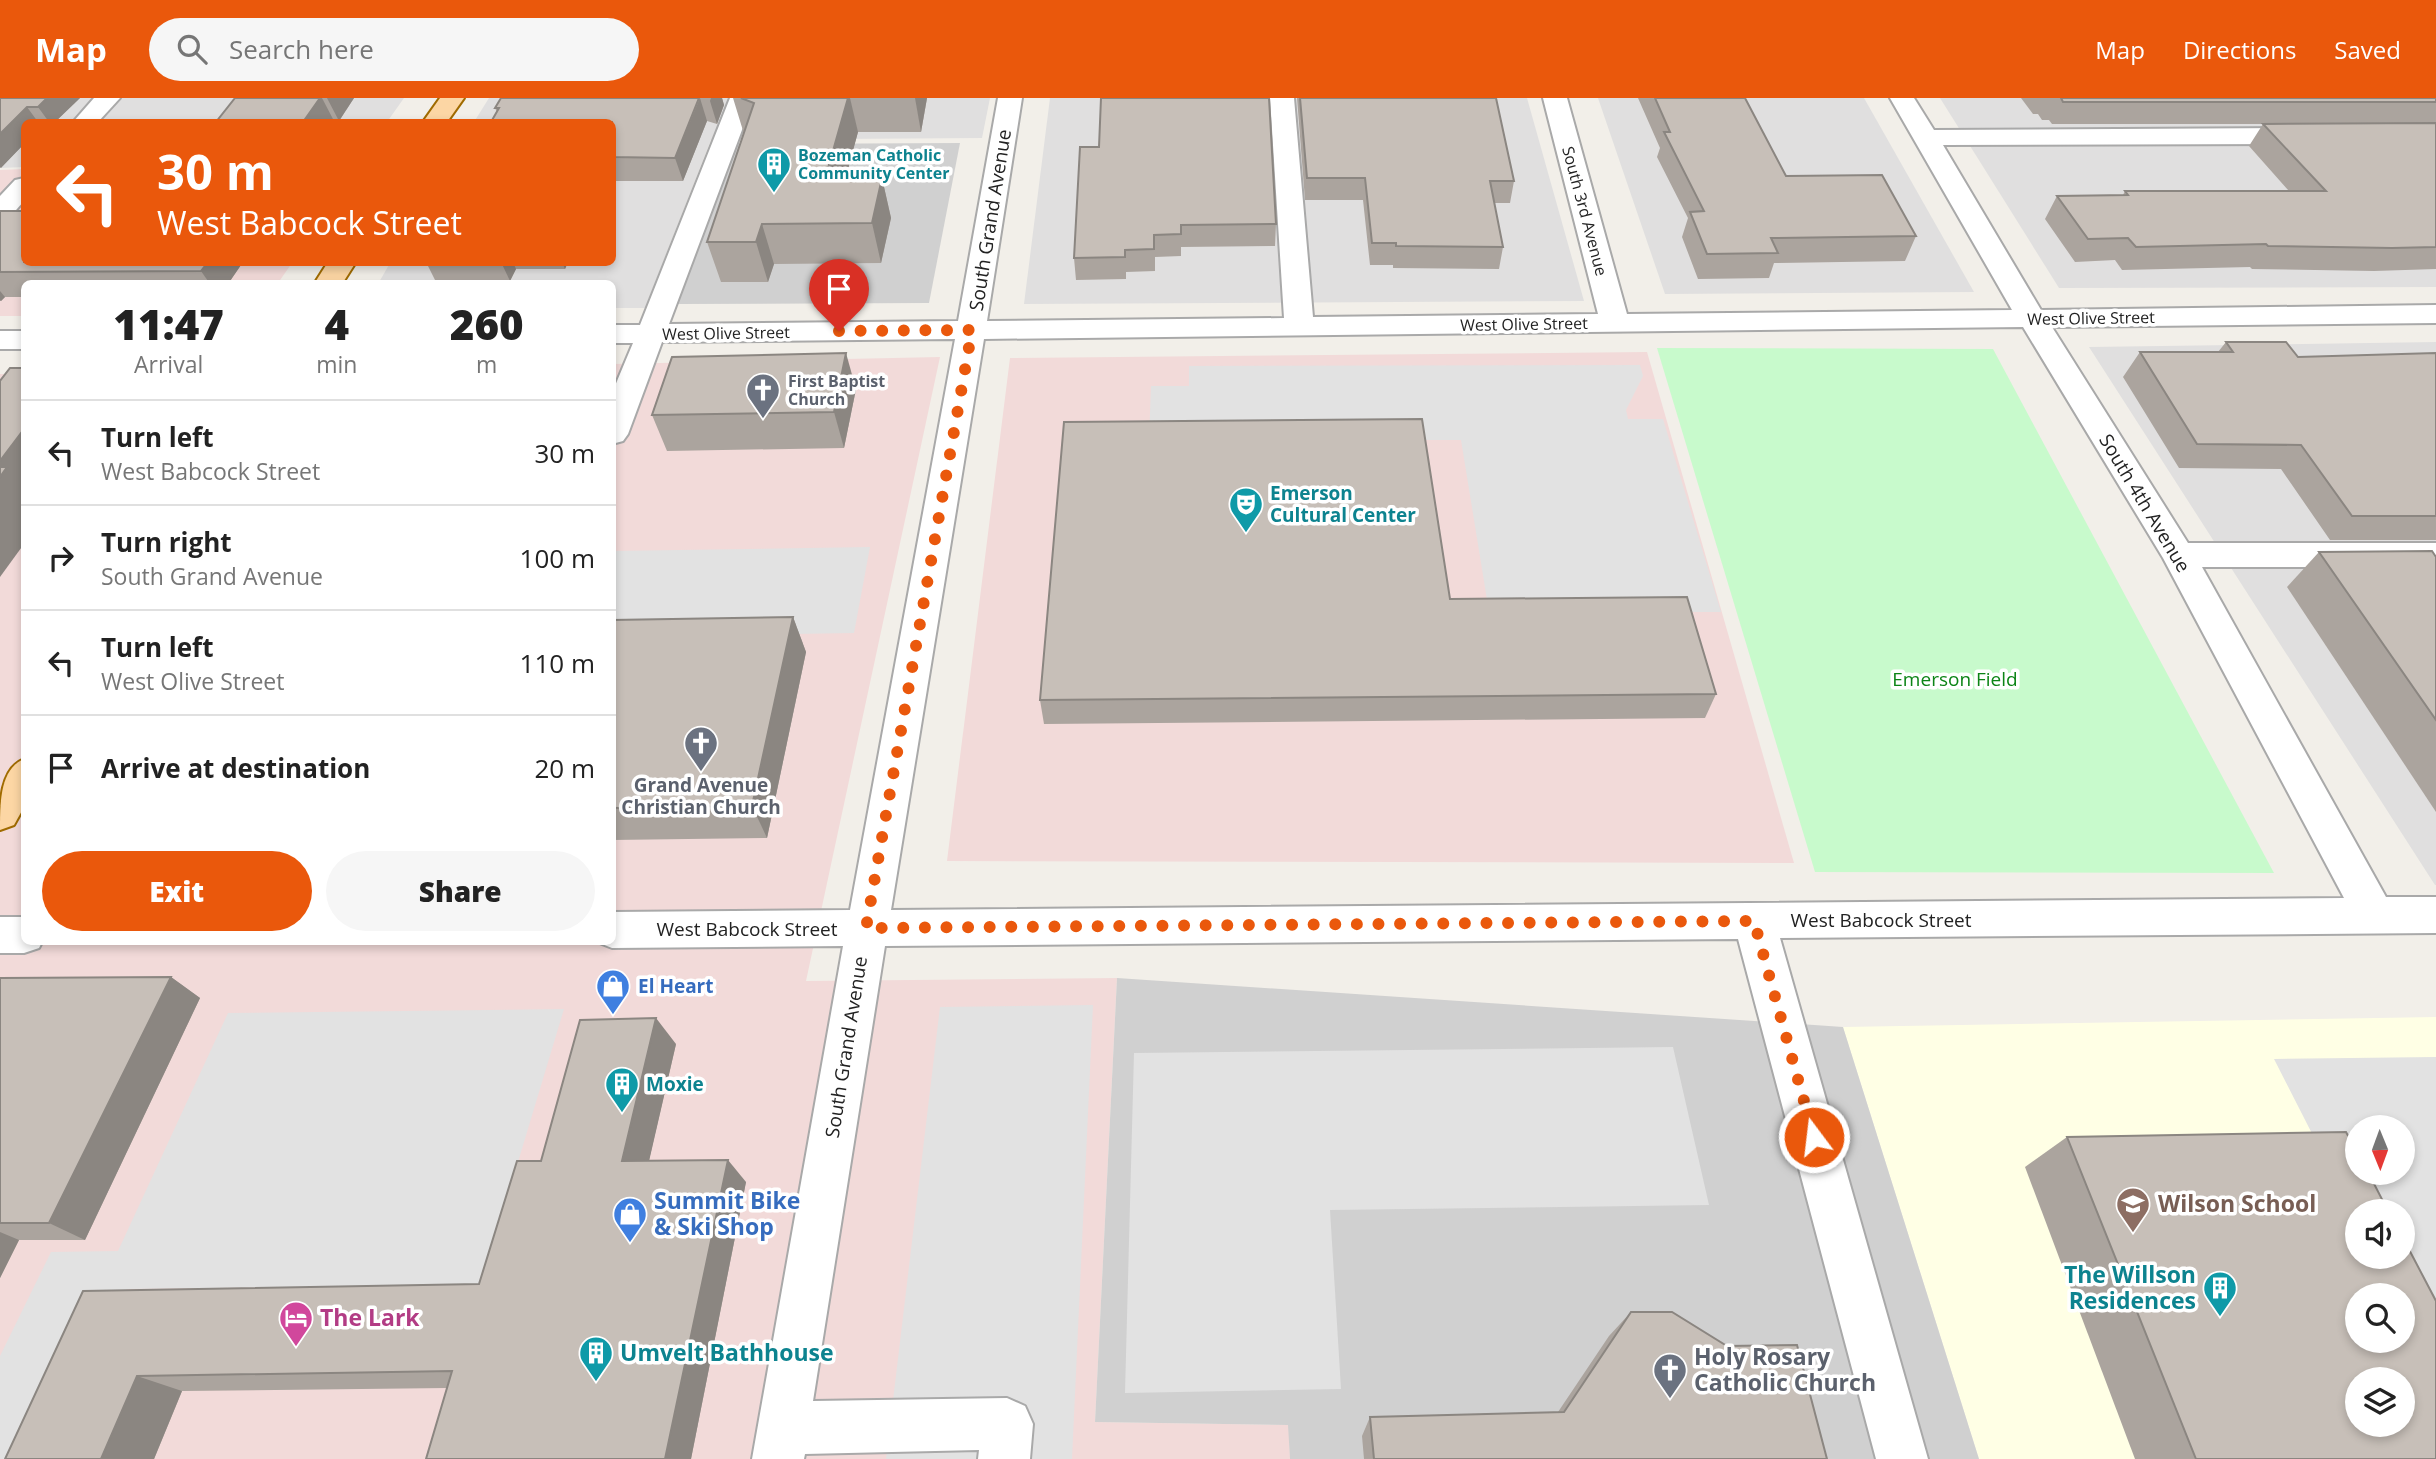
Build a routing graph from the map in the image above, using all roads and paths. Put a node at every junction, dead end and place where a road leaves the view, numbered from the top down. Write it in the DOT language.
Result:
graph roads {
  1 [pos="108,98"];
  2 [pos="452,98"];
  3 [pos="742,98"];
  4 [pos="1010,98"];
  5 [pos="1282,98"];
  6 [pos="1555,98"];
  7 [pos="1902,98"];
  8 [pos="88,119"];
  9 [pos="437,119"];
  10 [pos="2326,135"];
  11 [pos="1926,138"];
  12 [pos="21,189"];
  13 [pos="0,212"];
  14 [pos="2436,314"];
  15 [pos="2032,319"];
  16 [pos="1615,323"];
  17 [pos="1298,327"];
  18 [pos="972,330"];
  19 [pos="616,334"];
  20 [pos="653,334"];
  21 [pos="21,340"];
  22 [pos="0,341"];
  23 [pos="616,424"];
  24 [pos="2178,555"];
  25 [pos="2436,555"];
  26 [pos="21,779"];
  27 [pos="0,814"];
  28 [pos="2436,915"];
  29 [pos="2375,916"];
  30 [pos="1754,921"];
  31 [pos="866,928"];
  32 [pos="616,930"];
  33 [pos="0,935"];
  34 [pos="21,935"];
  35 [pos="1006,1441"];
  36 [pos="780,1444"];
  37 [pos="1902,1459"];
  1 -- 8 [label="street"];
  2 -- 9 [label="main road"];
  3 -- 20 [label="street"];
  4 -- 18 [label="street, South Grand Avenue"];
  5 -- 17 [label="street"];
  6 -- 16 [label="street, South 3rd Avenue"];
  7 -- 11 [label="street, South 4th Avenue"];
  10 -- 11 [label="street"];
  11 -- 15 [label="street, South 4th Avenue"];
  12 -- 13 [label="street"];
  14 -- 15 [label="street, West Olive Street"];
  15 -- 16 [label="street, West Olive Street"];
  15 -- 24 [label="street, South 4th Avenue"];
  16 -- 17 [label="street, West Olive Street"];
  17 -- 18 [label="street, West Olive Street"];
  18 -- 20 [label="street, West Olive Street"];
  18 -- 31 [label="street, South Grand Avenue"];
  19 -- 20 [label="street, West Olive Street"];
  20 -- 23 [label="street"];
  21 -- 22 [label="street"];
  24 -- 25 [label="street"];
  24 -- 29 [label="street, South 4th Avenue"];
  26 -- 27 [label="main road"];
  28 -- 29 [label="street, West Babcock Street"];
  29 -- 30 [label="street, West Babcock Street"];
  30 -- 31 [label="street, West Babcock Street"];
  30 -- 37 [label="street"];
  31 -- 32 [label="street, West Babcock Street"];
  31 -- 36 [label="street, South Grand Avenue"];
  33 -- 34 [label="street"];
  35 -- 36 [label="street"];
}
